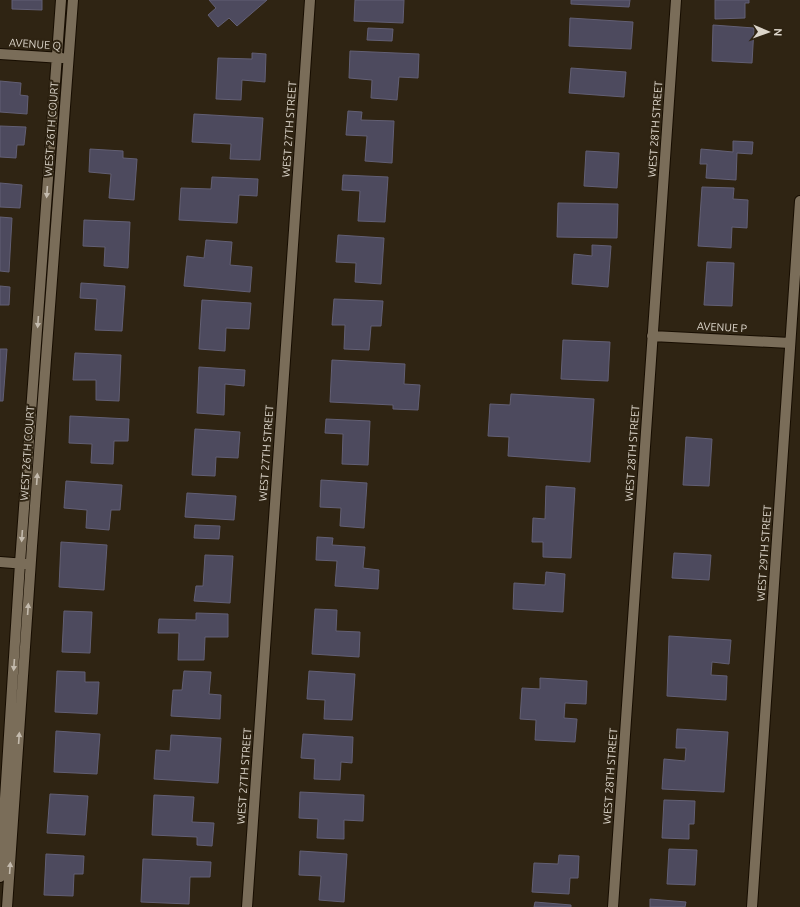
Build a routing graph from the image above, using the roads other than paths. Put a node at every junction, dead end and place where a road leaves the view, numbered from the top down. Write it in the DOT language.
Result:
graph roads {
  1 [pos="61,0"];
  2 [pos="72,0"];
  3 [pos="310,0"];
  4 [pos="676,0"];
  5 [pos="0,54"];
  6 [pos="57,57"];
  7 [pos="69,59"];
  8 [pos="800,202"];
  9 [pos="652,336"];
  10 [pos="790,342"];
  11 [pos="0,562"];
  12 [pos="20,563"];
  13 [pos="31,565"];
  14 [pos="0,877"];
  15 [pos="7,907"];
  16 [pos="247,907"];
  17 [pos="613,907"];
  18 [pos="752,907"];
  1 -- 6 [label="street, WEST 26TH COURT"];
  2 -- 7 [label="street, WEST 26TH COURT"];
  3 -- 16 [label="street, WEST 27TH STREET"];
  4 -- 9 [label="street, WEST 28TH STREET"];
  5 -- 6 [label="street, AVENUE Q"];
  6 -- 7 [label="street, AVENUE Q"];
  6 -- 12 [label="street, WEST 26TH COURT, one-way"];
  13 -- 7 [label="street, WEST 26TH COURT, one-way"];
  8 -- 10 [label="street, WEST 29TH STREET"];
  9 -- 10 [label="street, AVENUE P"];
  9 -- 17 [label="street, WEST 28TH STREET"];
  10 -- 18 [label="street, WEST 29TH STREET"];
  11 -- 12 [label="street"];
  12 -- 13 [label="street"];
  12 -- 14 [label="street, WEST 26TH COURT, one-way"];
  15 -- 13 [label="street, WEST 26TH COURT, one-way"];
}
